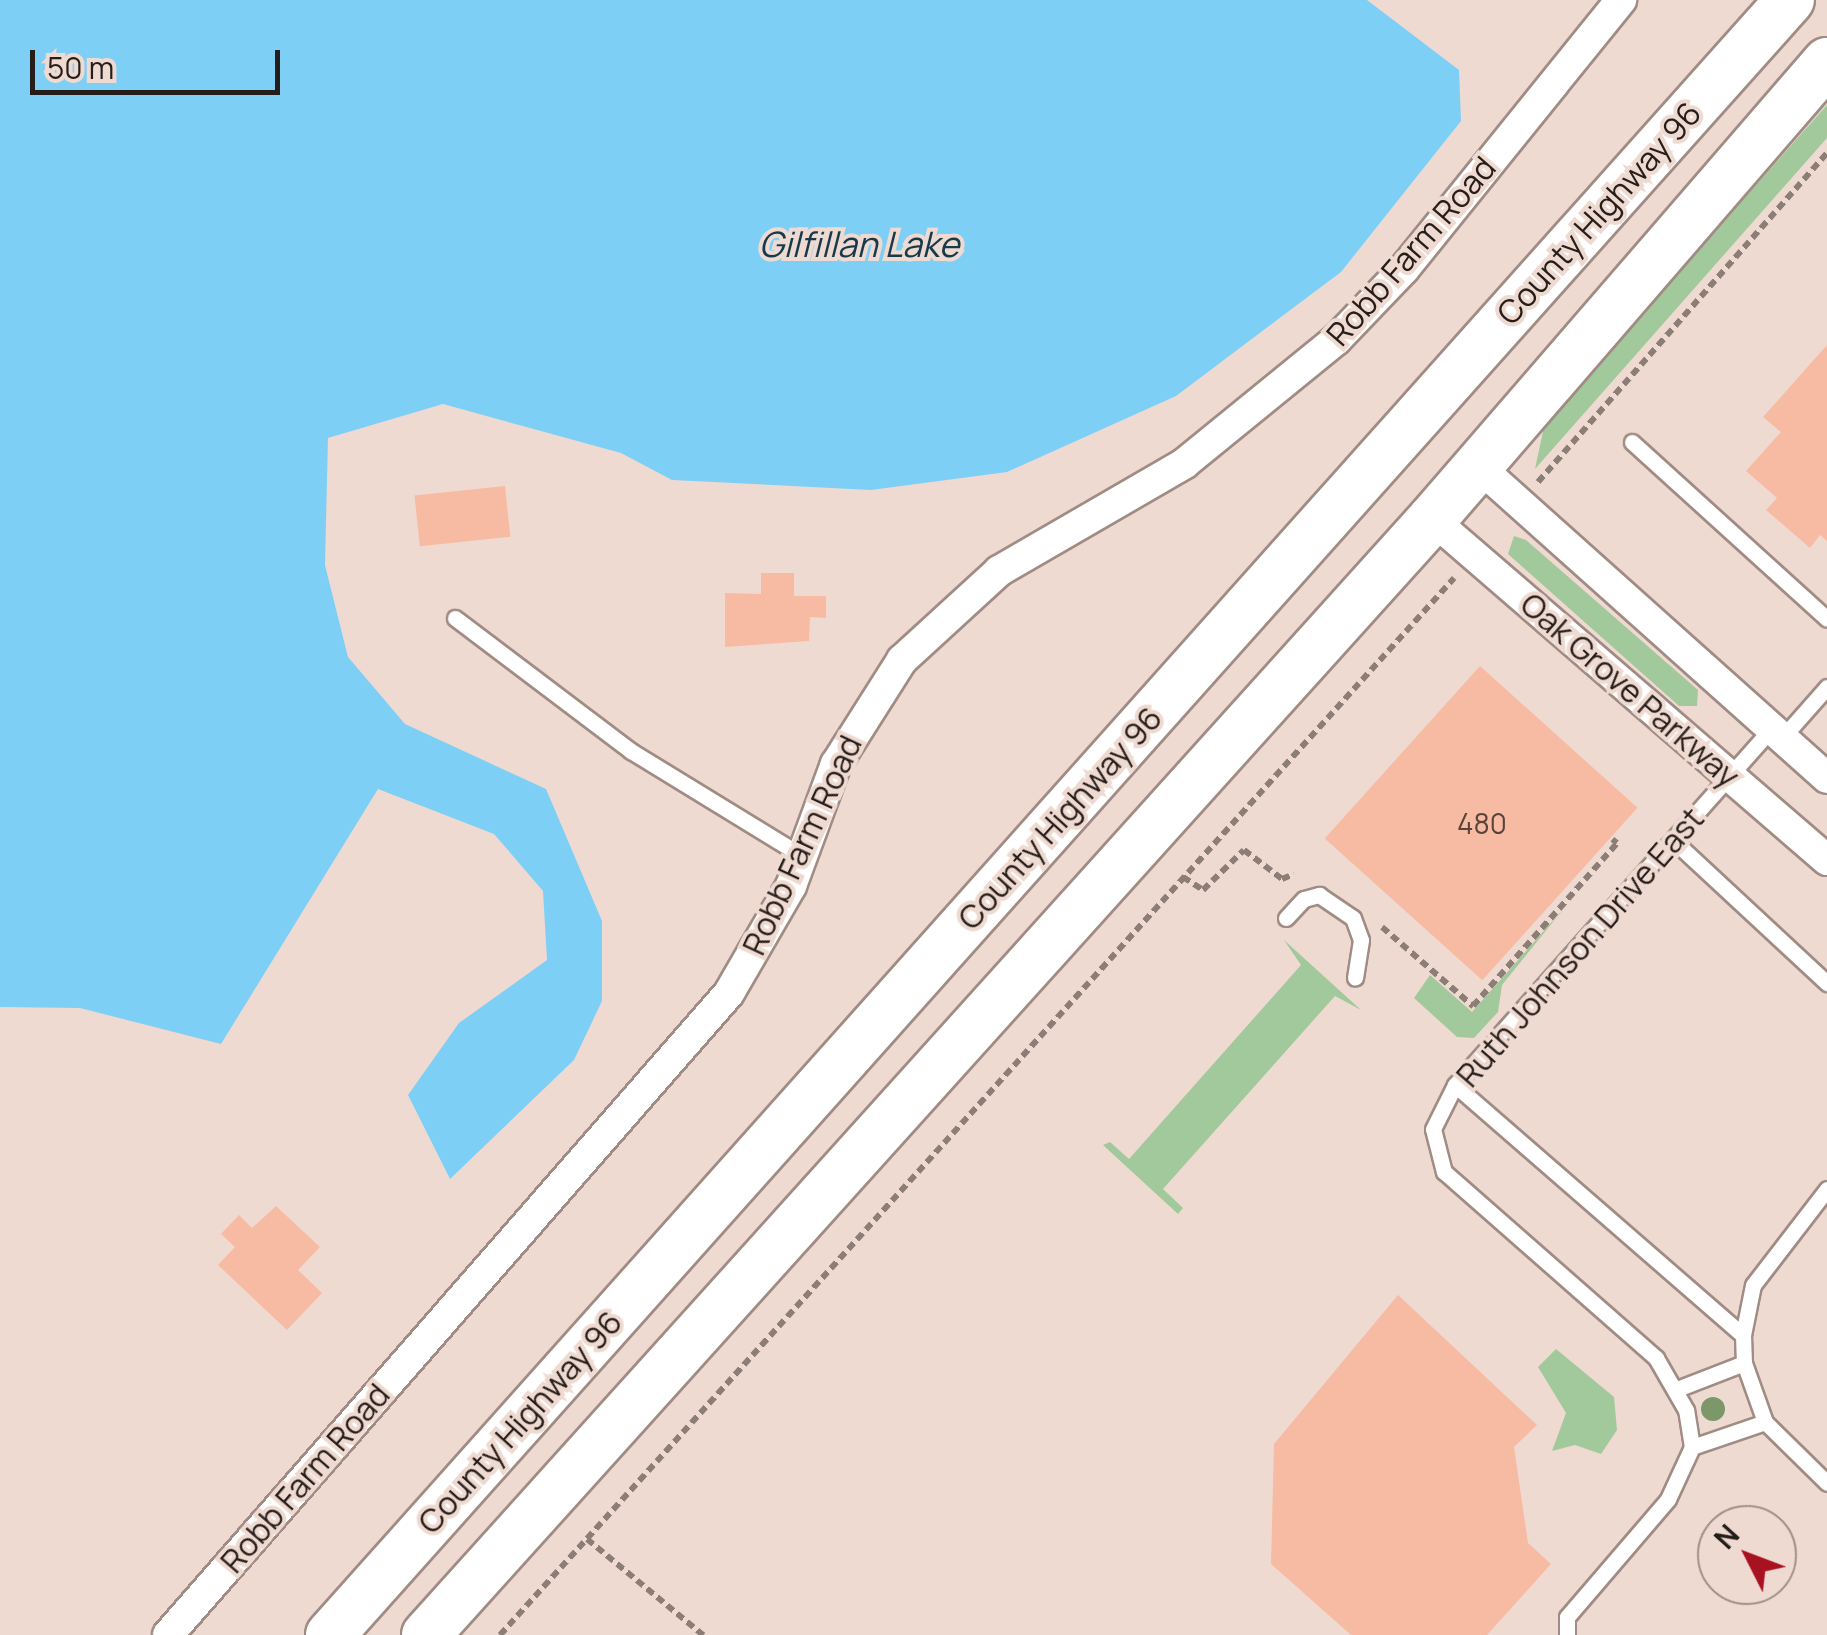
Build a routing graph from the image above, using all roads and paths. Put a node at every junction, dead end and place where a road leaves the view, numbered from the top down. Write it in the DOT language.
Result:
graph roads {
  1 [pos="1621,0"];
  2 [pos="1790,0"];
  3 [pos="1827,62"];
  4 [pos="1827,153"];
  5 [pos="1632,442"];
  6 [pos="1478,466"];
  7 [pos="1520,503"];
  8 [pos="1432,519"];
  9 [pos="1474,555"];
  10 [pos="455,618"];
  11 [pos="1827,619"];
  12 [pos="1827,687"];
  13 [pos="1776,733"];
  14 [pos="1729,776"];
  15 [pos="1827,778"];
  16 [pos="1612,838"];
  17 [pos="1674,841"];
  18 [pos="801,855"];
  19 [pos="1827,860"];
  20 [pos="1302,871"];
  21 [pos="1183,877"];
  22 [pos="1378,915"];
  23 [pos="1286,918"];
  24 [pos="1355,978"];
  25 [pos="1827,983"];
  26 [pos="1455,1085"];
  27 [pos="1827,1189"];
  28 [pos="1743,1335"];
  29 [pos="1744,1363"];
  30 [pos="1677,1389"];
  31 [pos="1765,1422"];
  32 [pos="1692,1447"];
  33 [pos="1827,1484"];
  34 [pos="587,1539"];
  35 [pos="168,1635"];
  36 [pos="330,1635"];
  37 [pos="426,1635"];
  38 [pos="500,1635"];
  39 [pos="703,1635"];
  40 [pos="1567,1635"];
  1 -- 18 [label="street, Robb Farm Road"];
  2 -- 36 [label="main road, County Highway 96"];
  3 -- 6 [label="main road"];
  4 -- 7 [label="path"];
  5 -- 11 [label="lane"];
  6 -- 7 [label="street, Oak Grove Parkway"];
  6 -- 8 [label="main road"];
  7 -- 13 [label="street, Oak Grove Parkway"];
  8 -- 9 [label="street, Oak Grove Parkway"];
  8 -- 37 [label="main road"];
  9 -- 14 [label="street, Oak Grove Parkway"];
  9 -- 21 [label="path"];
  10 -- 18 [label="lane"];
  12 -- 13 [label="lane, Ruth Johnson Drive East"];
  13 -- 14 [label="lane, Ruth Johnson Drive East"];
  13 -- 15 [label="street, Oak Grove Parkway"];
  14 -- 17 [label="lane, Ruth Johnson Drive East"];
  14 -- 19 [label="street, Oak Grove Parkway"];
  16 -- 22 [label="path"];
  17 -- 25 [label="lane"];
  17 -- 26 [label="lane, Ruth Johnson Drive East"];
  18 -- 35 [label="street, Robb Farm Road"];
  20 -- 21 [label="path"];
  21 -- 34 [label="path"];
  23 -- 24 [label="lane"];
  26 -- 28 [label="lane"];
  26 -- 30 [label="lane, Ruth Johnson Drive East"];
  27 -- 28 [label="lane"];
  28 -- 29 [label="lane"];
  29 -- 30 [label="lane"];
  29 -- 31 [label="lane"];
  30 -- 32 [label="lane, Ruth Johnson Drive East"];
  31 -- 32 [label="lane"];
  31 -- 33 [label="lane"];
  32 -- 40 [label="lane"];
  34 -- 38 [label="path"];
  34 -- 39 [label="path"];
}
